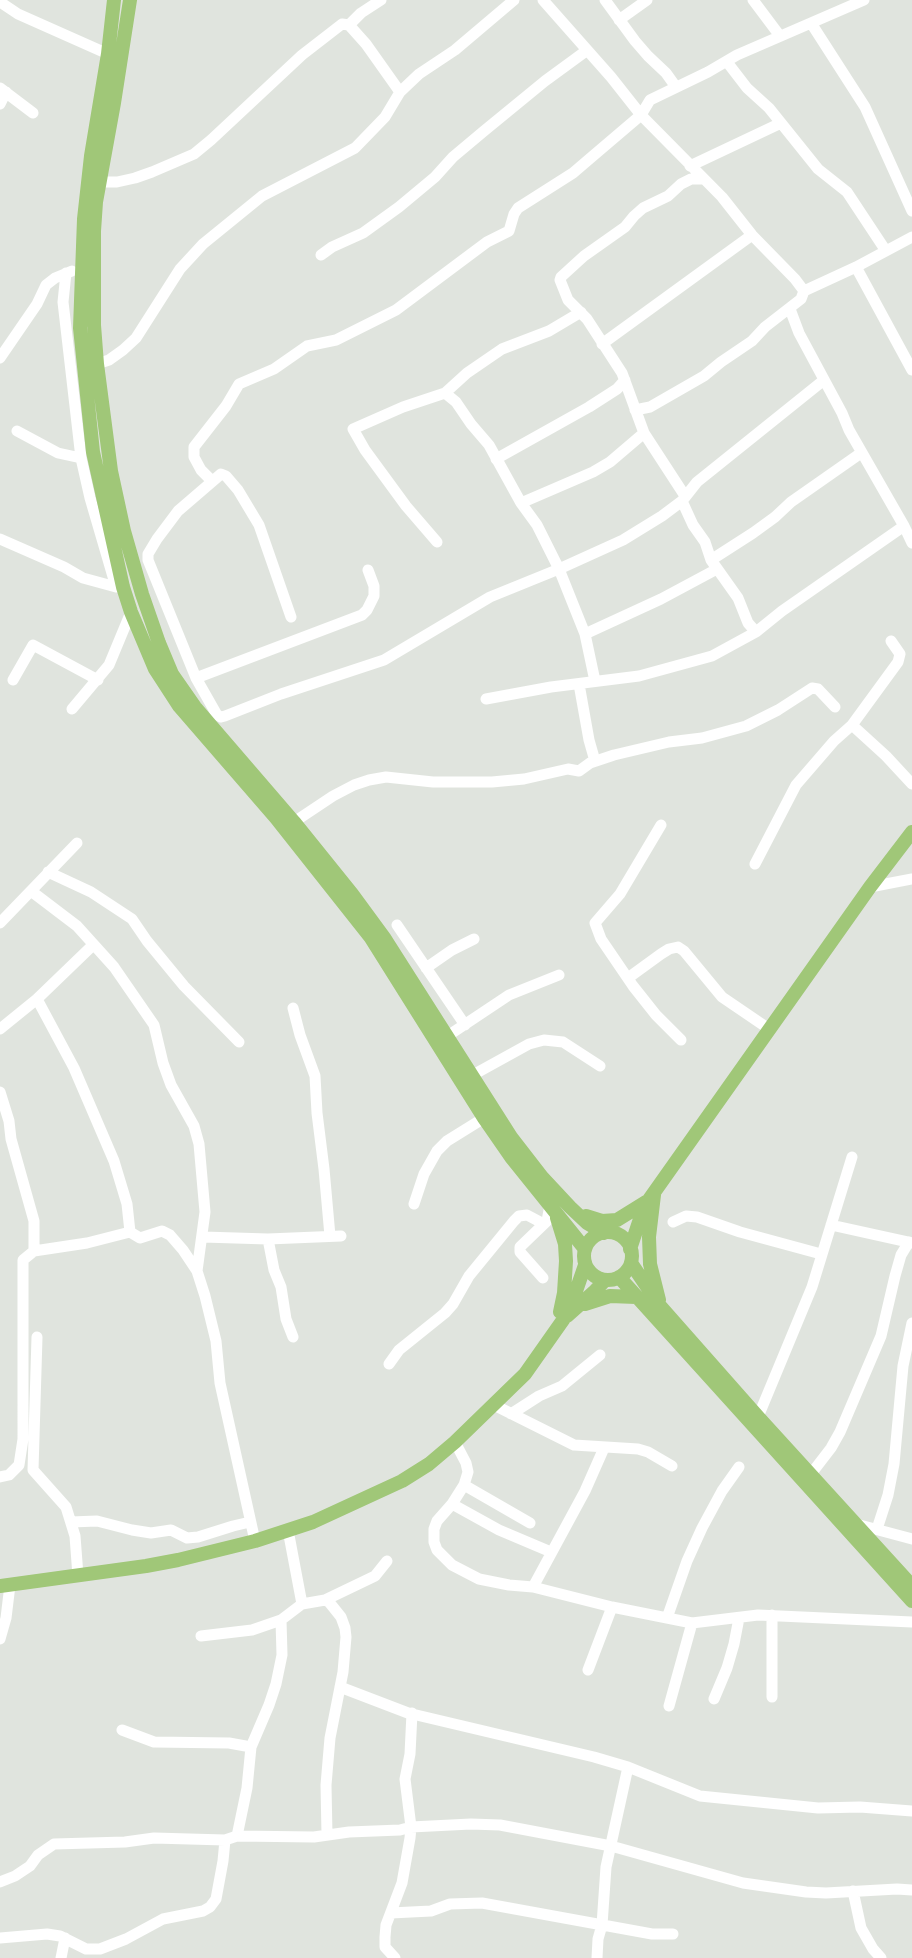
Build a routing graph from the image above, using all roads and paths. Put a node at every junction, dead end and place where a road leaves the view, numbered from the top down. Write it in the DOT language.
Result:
graph roads {
  1 [pos="114,0"];
  2 [pos="130,0"];
  3 [pos="381,0"];
  4 [pos="514,0"];
  5 [pos="543,0"];
  6 [pos="605,0"];
  7 [pos="647,0"];
  8 [pos="753,0"];
  9 [pos="858,1"];
  10 [pos="0,2"];
  11 [pos="619,20"];
  12 [pos="811,23"];
  13 [pos="349,25"];
  14 [pos="780,36"];
  15 [pos="586,51"];
  16 [pos="108,54"];
  17 [pos="727,62"];
  18 [pos="676,87"];
  19 [pos="3,90"];
  20 [pos="400,92"];
  21 [pos="0,104"];
  22 [pos="33,113"];
  23 [pos="641,116"];
  24 [pos="781,123"];
  25 [pos="690,166"];
  26 [pos="702,178"];
  27 [pos="100,182"];
  28 [pos="912,211"];
  29 [pos="752,235"];
  30 [pos="912,237"];
  31 [pos="886,251"];
  32 [pos="321,255"];
  33 [pos="856,267"];
  34 [pos="81,268"];
  35 [pos="66,273"];
  36 [pos="804,291"];
  37 [pos="790,309"];
  38 [pos="581,312"];
  39 [pos="602,344"];
  40 [pos="0,358"];
  41 [pos="97,364"];
  42 [pos="912,370"];
  43 [pos="824,380"];
  44 [pos="624,386"];
  45 [pos="445,393"];
  46 [pos="636,410"];
  47 [pos="17,431"];
  48 [pos="644,433"];
  49 [pos="861,453"];
  50 [pos="81,458"];
  51 [pos="496,459"];
  52 [pos="212,482"];
  53 [pos="684,498"];
  54 [pos="521,503"];
  55 [pos="904,526"];
  56 [pos="0,539"];
  57 [pos="437,542"];
  58 [pos="912,543"];
  59 [pos="714,565"];
  60 [pos="560,569"];
  61 [pos="368,570"];
  62 [pos="119,587"];
  63 [pos="131,612"];
  64 [pos="291,617"];
  65 [pos="756,632"];
  66 [pos="585,634"];
  67 [pos="891,641"];
  68 [pos="196,678"];
  69 [pos="13,680"];
  70 [pos="98,680"];
  71 [pos="595,681"];
  72 [pos="579,684"];
  73 [pos="486,699"];
  74 [pos="835,707"];
  75 [pos="72,709"];
  76 [pos="852,725"];
  77 [pos="595,760"];
  78 [pos="912,784"];
  79 [pos="294,822"];
  80 [pos="661,825"];
  81 [pos="912,832"];
  82 [pos="77,843"];
  83 [pos="755,864"];
  84 [pos="48,872"];
  85 [pos="912,879"];
  86 [pos="870,887"];
  87 [pos="31,891"];
  88 [pos="0,923"];
  89 [pos="396,924"];
  90 [pos="474,939"];
  91 [pos="93,945"];
  92 [pos="426,968"];
  93 [pos="559,975"];
  94 [pos="628,978"];
  95 [pos="37,999"];
  96 [pos="294,1008"];
  97 [pos="465,1025"];
  98 [pos="0,1029"];
  99 [pos="769,1029"];
  100 [pos="446,1037"];
  101 [pos="681,1040"];
  102 [pos="239,1042"];
  103 [pos="600,1066"];
  104 [pos="471,1076"];
  105 [pos="0,1092"];
  106 [pos="484,1118"];
  107 [pos="852,1157"];
  108 [pos="649,1200"];
  109 [pos="414,1204"];
  110 [pos="570,1207"];
  111 [pos="552,1208"];
  112 [pos="673,1222"];
  113 [pos="544,1224"];
  114 [pos="831,1225"];
  115 [pos="130,1232"];
  116 [pos="607,1233"];
  117 [pos="203,1237"];
  118 [pos="268,1239"];
  119 [pos="910,1243"];
  120 [pos="630,1248"];
  121 [pos="585,1249"];
  122 [pos="34,1251"];
  123 [pos="821,1254"];
  124 [pos="631,1263"];
  125 [pos="586,1265"];
  126 [pos="197,1271"];
  127 [pos="543,1278"];
  128 [pos="612,1279"];
  129 [pos="636,1297"];
  130 [pos="579,1306"];
  131 [pos="660,1306"];
  132 [pos="912,1323"];
  133 [pos="560,1324"];
  134 [pos="37,1337"];
  135 [pos="293,1337"];
  136 [pos="600,1355"];
  137 [pos="389,1364"];
  138 [pos="494,1405"];
  139 [pos="511,1414"];
  140 [pos="758,1417"];
  141 [pos="455,1442"];
  142 [pos="604,1448"];
  143 [pos="672,1466"];
  144 [pos="739,1467"];
  145 [pos="811,1474"];
  146 [pos="0,1477"];
  147 [pos="464,1485"];
  148 [pos="452,1504"];
  149 [pos="72,1522"];
  150 [pos="250,1522"];
  151 [pos="530,1523"];
  152 [pos="856,1524"];
  153 [pos="288,1530"];
  154 [pos="878,1530"];
  155 [pos="912,1539"];
  156 [pos="255,1541"];
  157 [pos="550,1552"];
  158 [pos="387,1561"];
  159 [pos="78,1576"];
  160 [pos="5,1585"];
  161 [pos="912,1586"];
  162 [pos="533,1587"];
  163 [pos="326,1600"];
  164 [pos="912,1601"];
  165 [pos="302,1604"];
  166 [pos="612,1608"];
  167 [pos="772,1615"];
  168 [pos="668,1618"];
  169 [pos="739,1618"];
  170 [pos="281,1620"];
  171 [pos="912,1622"];
  172 [pos="692,1623"];
  173 [pos="201,1636"];
  174 [pos="0,1639"];
  175 [pos="588,1670"];
  176 [pos="340,1687"];
  177 [pos="772,1697"];
  178 [pos="714,1700"];
  179 [pos="669,1706"];
  180 [pos="412,1713"];
  181 [pos="122,1730"];
  182 [pos="251,1747"];
  183 [pos="628,1767"];
  184 [pos="912,1811"];
  185 [pos="411,1827"];
  186 [pos="327,1835"];
  187 [pos="238,1836"];
  188 [pos="225,1840"];
  189 [pos="611,1846"];
  190 [pos="0,1882"];
  191 [pos="912,1890"];
  192 [pos="853,1891"];
  193 [pos="392,1913"];
  194 [pos="602,1925"];
  195 [pos="673,1934"];
  196 [pos="0,1938"];
  197 [pos="64,1938"];
  198 [pos="61,1958"];
  199 [pos="395,1958"];
  200 [pos="598,1958"];
  201 [pos="881,1958"];
  1 -- 16 [label="main road"];
  2 -- 27 [label="main road"];
  3 -- 13 [label="street"];
  4 -- 20 [label="street"];
  5 -- 15 [label="street"];
  6 -- 11 [label="street"];
  7 -- 11 [label="street"];
  8 -- 14 [label="street"];
  9 -- 12 [label="street"];
  10 -- 16 [label="street"];
  11 -- 18 [label="street"];
  12 -- 14 [label="street"];
  12 -- 28 [label="street"];
  13 -- 20 [label="street"];
  13 -- 27 [label="street"];
  14 -- 17 [label="street"];
  15 -- 23 [label="street"];
  15 -- 32 [label="street"];
  16 -- 34 [label="main road"];
  17 -- 18 [label="street"];
  17 -- 24 [label="street"];
  18 -- 23 [label="street"];
  19 -- 21 [label="street"];
  19 -- 22 [label="street"];
  20 -- 41 [label="street"];
  23 -- 25 [label="street"];
  23 -- 52 [label="street"];
  24 -- 25 [label="street"];
  24 -- 31 [label="street"];
  25 -- 26 [label="street"];
  26 -- 29 [label="street"];
  26 -- 38 [label="street"];
  27 -- 41 [label="main road"];
  29 -- 36 [label="street"];
  29 -- 39 [label="street"];
  30 -- 31 [label="street"];
  31 -- 33 [label="street"];
  33 -- 36 [label="street"];
  33 -- 42 [label="street"];
  34 -- 35 [label="street"];
  34 -- 62 [label="main road"];
  35 -- 40 [label="street"];
  35 -- 50 [label="street"];
  36 -- 37 [label="street"];
  37 -- 43 [label="street"];
  37 -- 46 [label="street"];
  38 -- 39 [label="street"];
  38 -- 45 [label="street"];
  39 -- 44 [label="street"];
  41 -- 79 [label="main road"];
  43 -- 49 [label="street"];
  43 -- 53 [label="street"];
  44 -- 46 [label="street"];
  44 -- 51 [label="street"];
  45 -- 51 [label="street"];
  45 -- 57 [label="street"];
  46 -- 48 [label="street"];
  47 -- 50 [label="street"];
  48 -- 53 [label="street"];
  48 -- 54 [label="street"];
  49 -- 55 [label="street"];
  49 -- 59 [label="street"];
  50 -- 62 [label="street"];
  51 -- 54 [label="street"];
  52 -- 64 [label="street"];
  52 -- 68 [label="street"];
  53 -- 59 [label="street"];
  53 -- 60 [label="street"];
  54 -- 60 [label="street"];
  55 -- 58 [label="street"];
  55 -- 65 [label="street"];
  56 -- 62 [label="street"];
  59 -- 65 [label="street"];
  59 -- 66 [label="street"];
  60 -- 66 [label="street"];
  60 -- 68 [label="street"];
  61 -- 68 [label="street"];
  62 -- 63 [label="main road"];
  63 -- 70 [label="street"];
  63 -- 106 [label="main road"];
  65 -- 71 [label="street"];
  66 -- 71 [label="street"];
  67 -- 76 [label="street"];
  69 -- 70 [label="street"];
  70 -- 75 [label="street"];
  71 -- 72 [label="street"];
  72 -- 73 [label="street"];
  72 -- 77 [label="street"];
  74 -- 77 [label="street"];
  76 -- 78 [label="street"];
  76 -- 83 [label="street"];
  77 -- 79 [label="street"];
  79 -- 100 [label="main road"];
  80 -- 94 [label="street"];
  81 -- 86 [label="main road"];
  82 -- 84 [label="street"];
  84 -- 87 [label="street"];
  84 -- 102 [label="street"];
  85 -- 86 [label="street"];
  86 -- 99 [label="main road"];
  87 -- 88 [label="street"];
  87 -- 91 [label="street"];
  89 -- 92 [label="street"];
  90 -- 92 [label="street"];
  91 -- 95 [label="street"];
  91 -- 117 [label="street"];
  92 -- 97 [label="street"];
  93 -- 97 [label="street"];
  94 -- 99 [label="street"];
  94 -- 101 [label="street"];
  95 -- 98 [label="street"];
  95 -- 115 [label="street"];
  96 -- 118 [label="street"];
  97 -- 100 [label="street"];
  99 -- 108 [label="main road"];
  100 -- 104 [label="main road"];
  103 -- 104 [label="street"];
  104 -- 110 [label="main road"];
  105 -- 122 [label="street"];
  106 -- 109 [label="street"];
  106 -- 111 [label="main road"];
  107 -- 114 [label="street"];
  108 -- 110 [label="main road"];
  108 -- 116 [label="main road"];
  108 -- 120 [label="main road"];
  108 -- 131 [label="main road"];
  110 -- 116 [label="main road"];
  111 -- 113 [label="street"];
  111 -- 121 [label="main road"];
  111 -- 133 [label="main road"];
  112 -- 123 [label="street"];
  113 -- 127 [label="street"];
  113 -- 137 [label="street"];
  114 -- 119 [label="street"];
  114 -- 123 [label="street"];
  115 -- 122 [label="street"];
  115 -- 126 [label="street"];
  116 -- 120 [label="main road"];
  116 -- 121 [label="main road"];
  117 -- 118 [label="street"];
  117 -- 126 [label="street"];
  118 -- 135 [label="street"];
  119 -- 145 [label="street"];
  120 -- 124 [label="main road"];
  121 -- 125 [label="main road"];
  122 -- 146 [label="street"];
  123 -- 140 [label="street"];
  124 -- 128 [label="main road"];
  124 -- 131 [label="main road"];
  125 -- 128 [label="main road"];
  125 -- 133 [label="main road"];
  126 -- 150 [label="street"];
  128 -- 129 [label="main road"];
  128 -- 130 [label="main road"];
  129 -- 130 [label="main road"];
  129 -- 164 [label="main road"];
  130 -- 133 [label="main road"];
  131 -- 140 [label="main road"];
  132 -- 154 [label="street"];
  133 -- 138 [label="main road"];
  134 -- 149 [label="street"];
  136 -- 139 [label="street"];
  138 -- 139 [label="street"];
  138 -- 141 [label="main road"];
  139 -- 142 [label="street"];
  140 -- 145 [label="main road"];
  141 -- 147 [label="street"];
  141 -- 153 [label="main road"];
  142 -- 143 [label="street"];
  142 -- 157 [label="street"];
  144 -- 168 [label="street"];
  145 -- 152 [label="main road"];
  147 -- 148 [label="street"];
  147 -- 151 [label="street"];
  148 -- 157 [label="street"];
  148 -- 162 [label="street"];
  149 -- 150 [label="street"];
  149 -- 159 [label="street"];
  150 -- 156 [label="street"];
  152 -- 154 [label="street"];
  152 -- 161 [label="main road"];
  153 -- 156 [label="main road"];
  153 -- 165 [label="street"];
  154 -- 155 [label="street"];
  156 -- 159 [label="main road"];
  157 -- 162 [label="street"];
  158 -- 163 [label="street"];
  159 -- 160 [label="main road"];
  160 -- 174 [label="street"];
  162 -- 166 [label="street"];
  163 -- 165 [label="street"];
  163 -- 176 [label="street"];
  165 -- 170 [label="street"];
  166 -- 168 [label="street"];
  166 -- 175 [label="street"];
  167 -- 169 [label="street"];
  167 -- 171 [label="street"];
  167 -- 177 [label="street"];
  168 -- 172 [label="street"];
  169 -- 172 [label="street"];
  169 -- 178 [label="street"];
  170 -- 173 [label="street"];
  170 -- 182 [label="street"];
  172 -- 179 [label="street"];
  176 -- 180 [label="street"];
  176 -- 186 [label="street"];
  180 -- 183 [label="street"];
  180 -- 185 [label="street"];
  181 -- 182 [label="street"];
  182 -- 187 [label="street"];
  183 -- 184 [label="street"];
  183 -- 189 [label="street"];
  185 -- 186 [label="street"];
  185 -- 189 [label="street"];
  185 -- 193 [label="street"];
  186 -- 187 [label="street"];
  187 -- 188 [label="street"];
  188 -- 190 [label="street"];
  188 -- 197 [label="street"];
  189 -- 192 [label="street"];
  189 -- 194 [label="street"];
  191 -- 192 [label="street"];
  192 -- 201 [label="street"];
  193 -- 194 [label="street"];
  193 -- 199 [label="street"];
  194 -- 195 [label="street"];
  194 -- 200 [label="street"];
  196 -- 197 [label="street"];
  197 -- 198 [label="street"];
}
